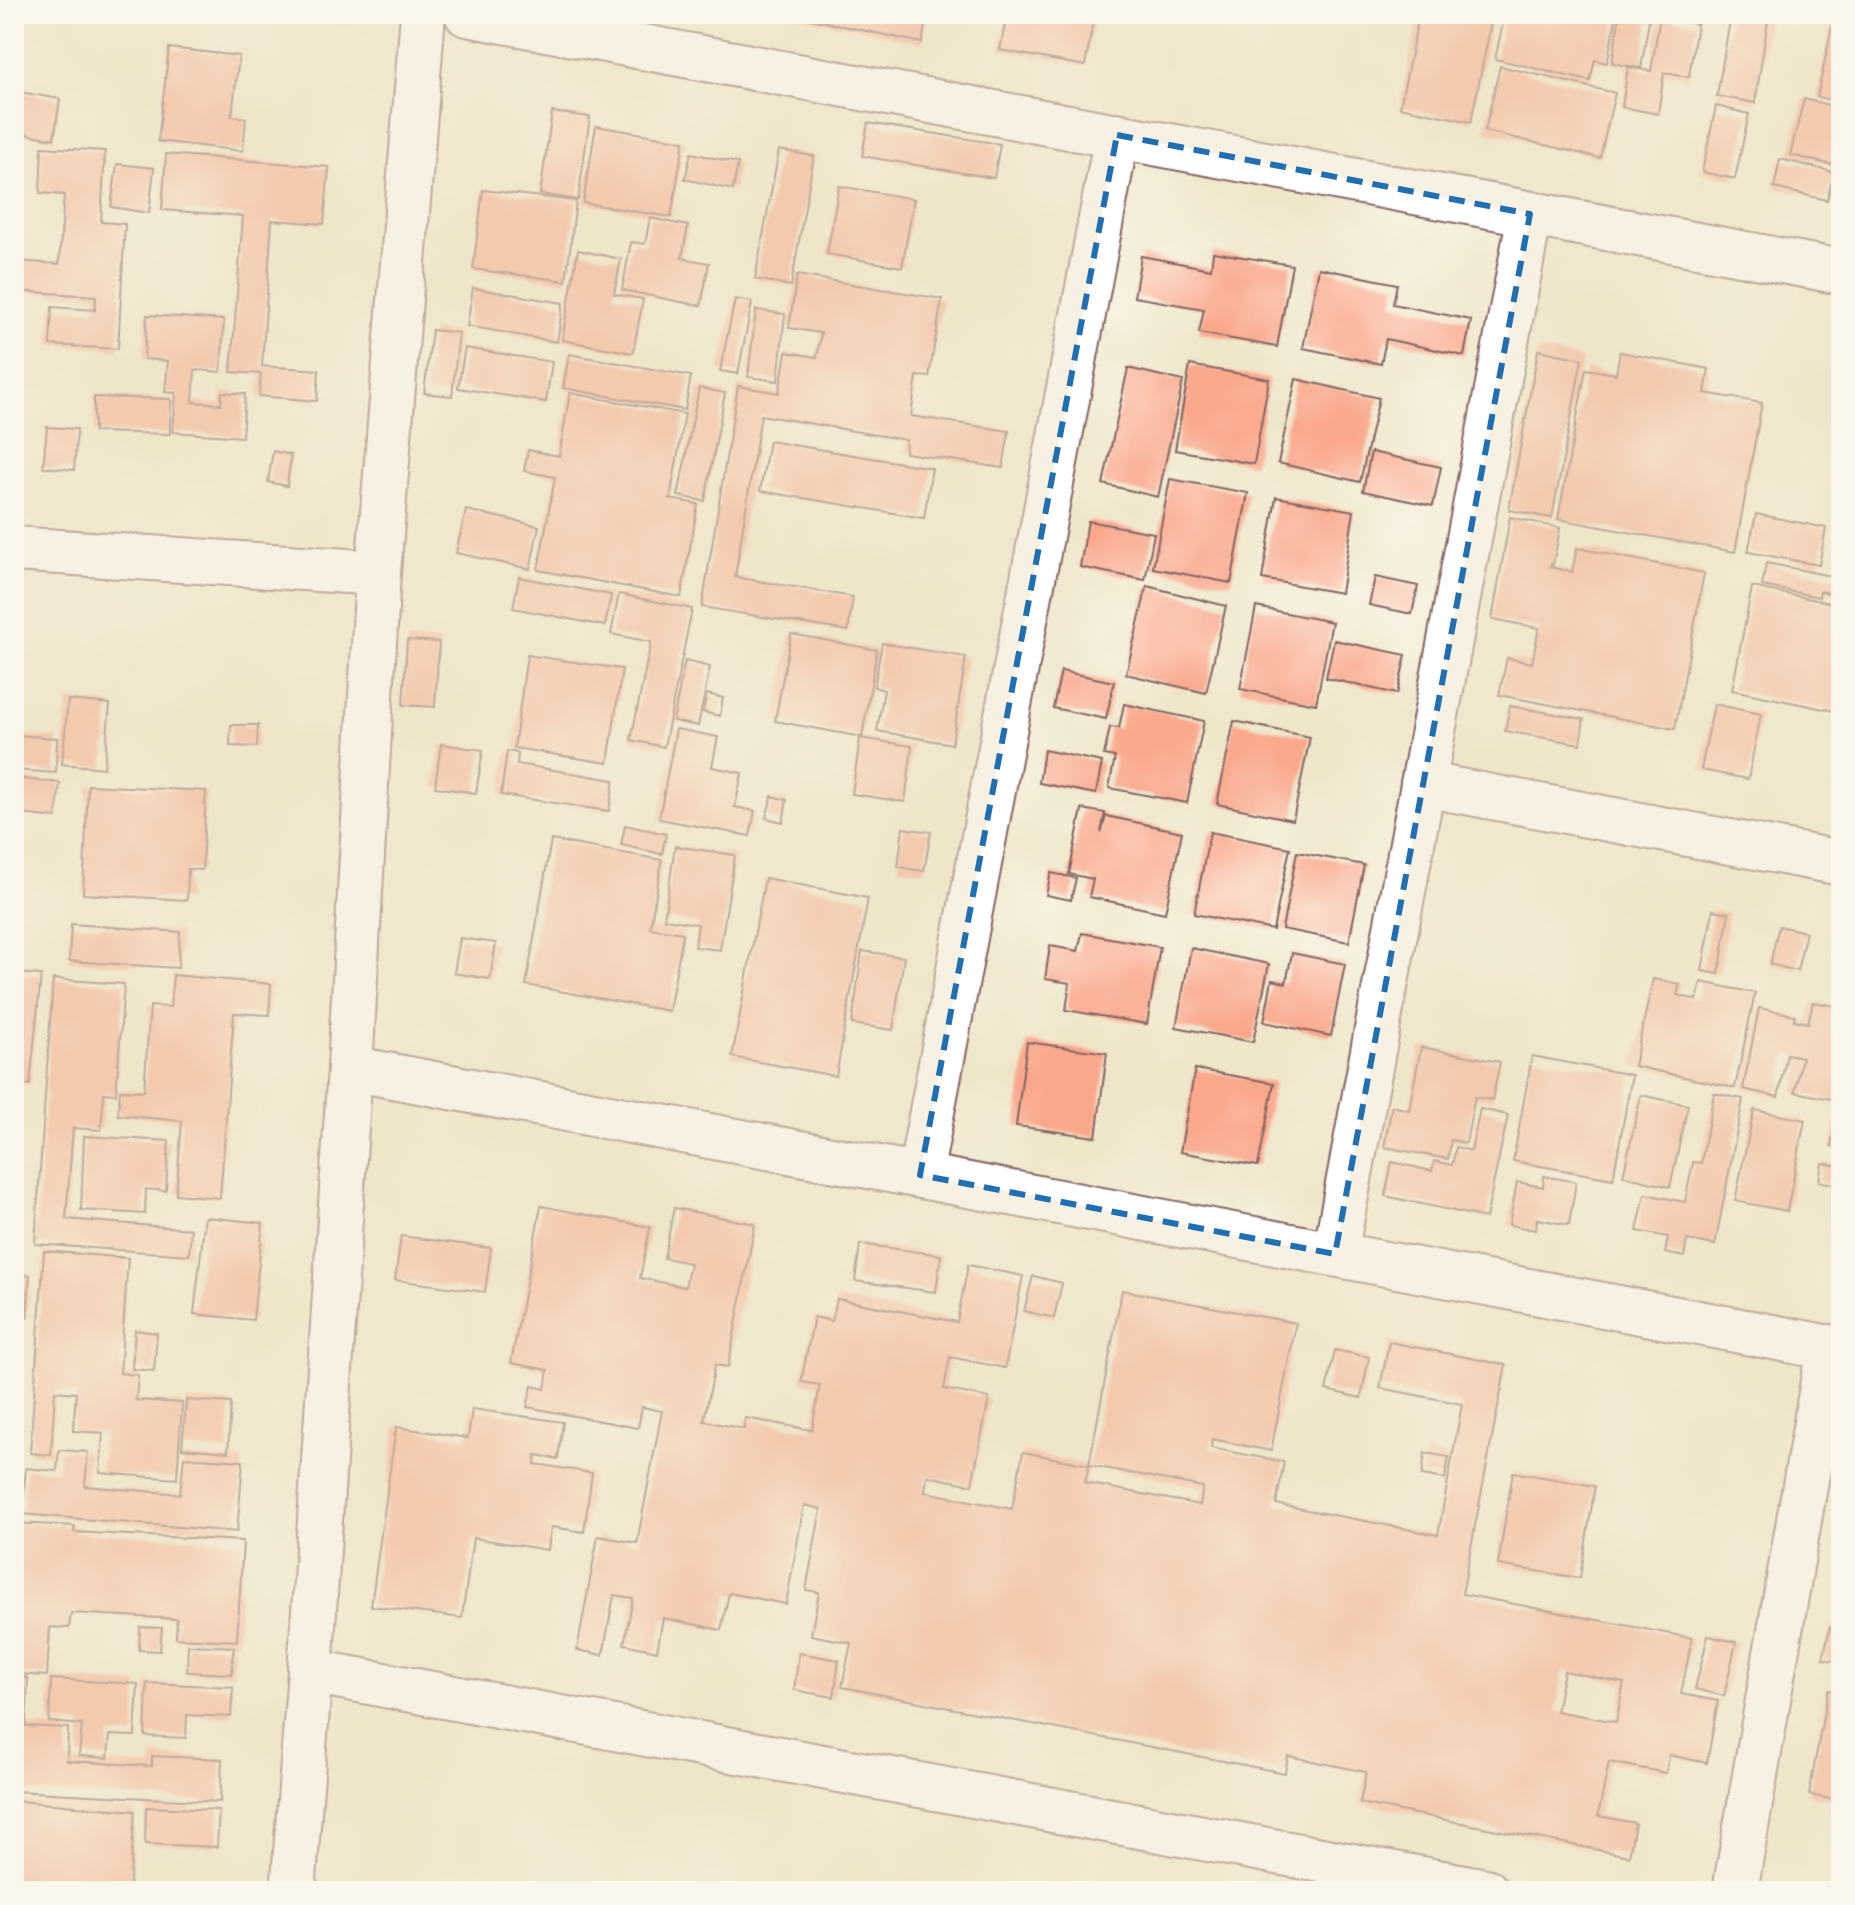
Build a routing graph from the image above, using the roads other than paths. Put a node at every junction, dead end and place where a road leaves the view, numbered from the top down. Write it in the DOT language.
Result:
graph roads {
  1 [pos="423,14"];
  2 [pos="467,14"];
  3 [pos="1117,135"];
  4 [pos="1530,214"];
  5 [pos="1841,272"];
  6 [pos="14,549"];
  7 [pos="378,573"];
  8 [pos="1423,784"];
  9 [pos="1841,863"];
  10 [pos="350,1068"];
  11 [pos="920,1175"];
  12 [pos="1335,1254"];
  13 [pos="1835,1348"];
  14 [pos="310,1671"];
  15 [pos="1438,1887"];
  16 [pos="293,1891"];
  17 [pos="1486,1891"];
  18 [pos="1735,1891"];
  1 -- 7 [label="street"];
  2 -- 3 [label="street"];
  3 -- 4 [label="street"];
  3 -- 11 [label="street"];
  4 -- 5 [label="street"];
  4 -- 8 [label="street"];
  6 -- 7 [label="street"];
  7 -- 10 [label="street"];
  8 -- 9 [label="street"];
  8 -- 12 [label="street"];
  10 -- 11 [label="street"];
  10 -- 14 [label="street"];
  11 -- 12 [label="street"];
  12 -- 13 [label="street"];
  13 -- 18 [label="street"];
  14 -- 15 [label="street"];
  14 -- 16 [label="street"];
  15 -- 17 [label="street"];
}
